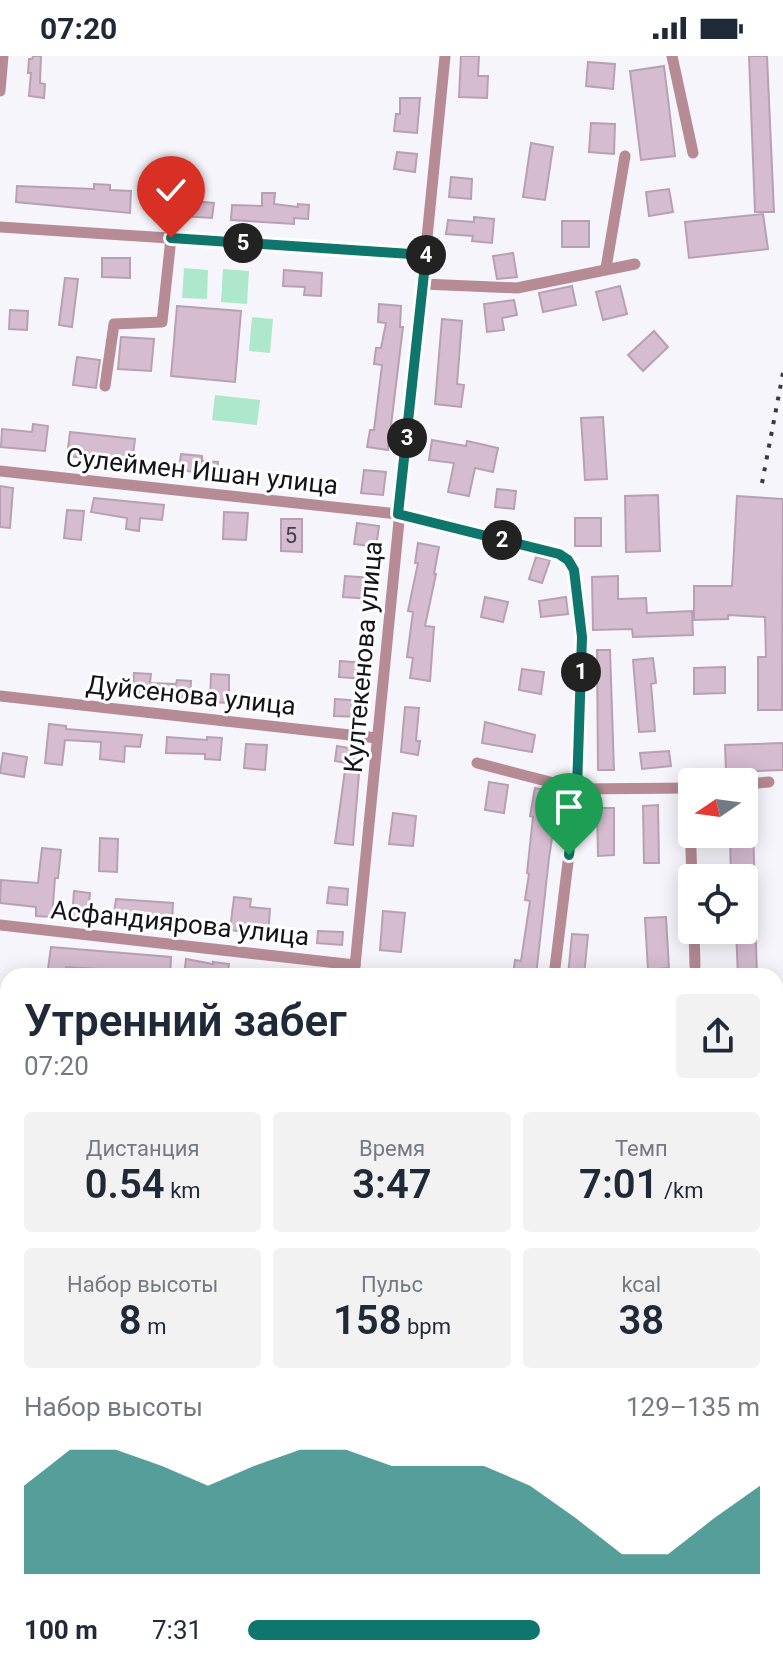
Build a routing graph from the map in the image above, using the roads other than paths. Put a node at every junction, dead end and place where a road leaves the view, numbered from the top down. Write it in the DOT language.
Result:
graph roads {
  1 [pos="3,56"];
  2 [pos="445,56"];
  3 [pos="672,56"];
  4 [pos="0,91"];
  5 [pos="693,153"];
  6 [pos="625,156"];
  7 [pos="0,227"];
  8 [pos="171,238"];
  9 [pos="426,255"];
  10 [pos="635,264"];
  11 [pos="606,268"];
  12 [pos="423,284"];
  13 [pos="105,386"];
  14 [pos="0,471"];
  15 [pos="398,514"];
  16 [pos="0,696"];
  17 [pos="377,738"];
  18 [pos="477,763"];
  19 [pos="769,782"];
  20 [pos="758,783"];
  21 [pos="678,788"];
  22 [pos="577,789"];
  23 [pos="0,925"];
  24 [pos="694,944"];
  25 [pos="695,966"];
  26 [pos="339,968"];
  27 [pos="355,968"];
  28 [pos="555,968"];
  1 -- 4 [label="street"];
  2 -- 9 [label="street, Култекенова улица"];
  3 -- 5 [label="street"];
  6 -- 11 [label="street"];
  7 -- 8 [label="street"];
  8 -- 9 [label="street"];
  8 -- 13 [label="street"];
  9 -- 12 [label="street, Култекенова улица"];
  10 -- 11 [label="street"];
  11 -- 12 [label="street"];
  12 -- 15 [label="street, Култекенова улица"];
  14 -- 15 [label="street, Сулеймен Ишан улица"];
  15 -- 17 [label="street, Култекенова улица"];
  15 -- 22 [label="street, Сулеймен Ишан улица"];
  16 -- 17 [label="street, Дуйсенова улица"];
  17 -- 27 [label="street, Култекенова улица"];
  18 -- 22 [label="street"];
  19 -- 20 [label="street"];
  21 -- 22 [label="street"];
  22 -- 28 [label="street"];
  23 -- 26 [label="street, Асфандиярова улица"];
  24 -- 25 [label="street"];
}
